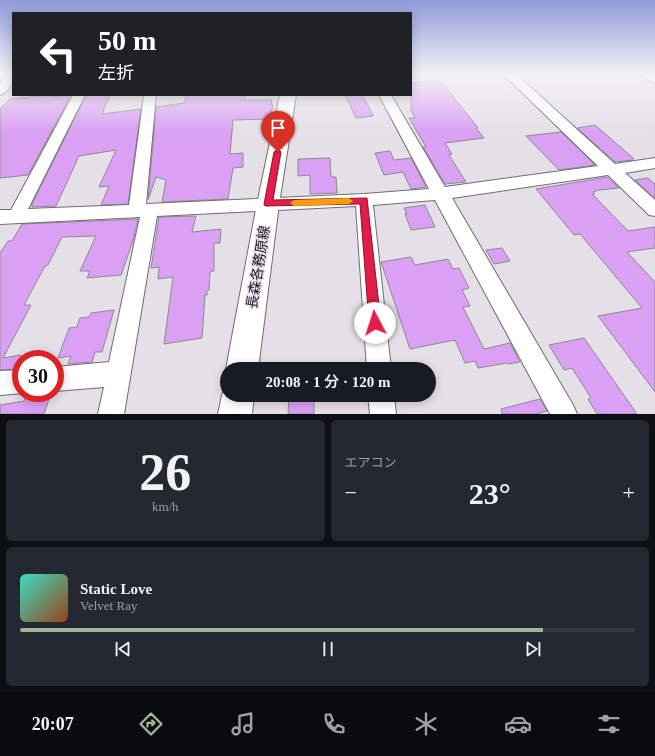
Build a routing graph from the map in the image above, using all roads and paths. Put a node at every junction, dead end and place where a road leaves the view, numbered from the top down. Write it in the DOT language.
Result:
graph roads {
  1 [pos="531,94"];
  2 [pos="78,96"];
  3 [pos="150,96"];
  4 [pos="288,96"];
  5 [pos="386,96"];
  6 [pos="655,163"];
  7 [pos="611,169"];
  8 [pos="441,194"];
  9 [pos="364,200"];
  10 [pos="268,204"];
  11 [pos="143,209"];
  12 [pos="655,210"];
  13 [pos="8,216"];
  14 [pos="243,362"];
  15 [pos="378,362"];
  16 [pos="119,373"];
  17 [pos="64,378"];
  18 [pos="12,383"];
  19 [pos="0,384"];
  20 [pos="237,402"];
  21 [pos="382,402"];
  22 [pos="111,414"];
  23 [pos="235,414"];
  24 [pos="383,414"];
  25 [pos="564,414"];
  1 -- 7 [label="street"];
  2 -- 13 [label="street"];
  3 -- 11 [label="street"];
  4 -- 10 [label="main road, 長森各務原線"];
  5 -- 8 [label="street"];
  6 -- 7 [label="street"];
  7 -- 8 [label="street"];
  7 -- 12 [label="street"];
  8 -- 9 [label="street"];
  8 -- 25 [label="street"];
  9 -- 10 [label="street"];
  9 -- 15 [label="street"];
  10 -- 11 [label="street"];
  10 -- 14 [label="main road, 長森各務原線"];
  11 -- 13 [label="street"];
  11 -- 16 [label="street"];
  16 -- 17 [label="street"];
  16 -- 22 [label="street"];
  18 -- 19 [label="street"];
  20 -- 23 [label="main road"];
  21 -- 24 [label="street"];
}
